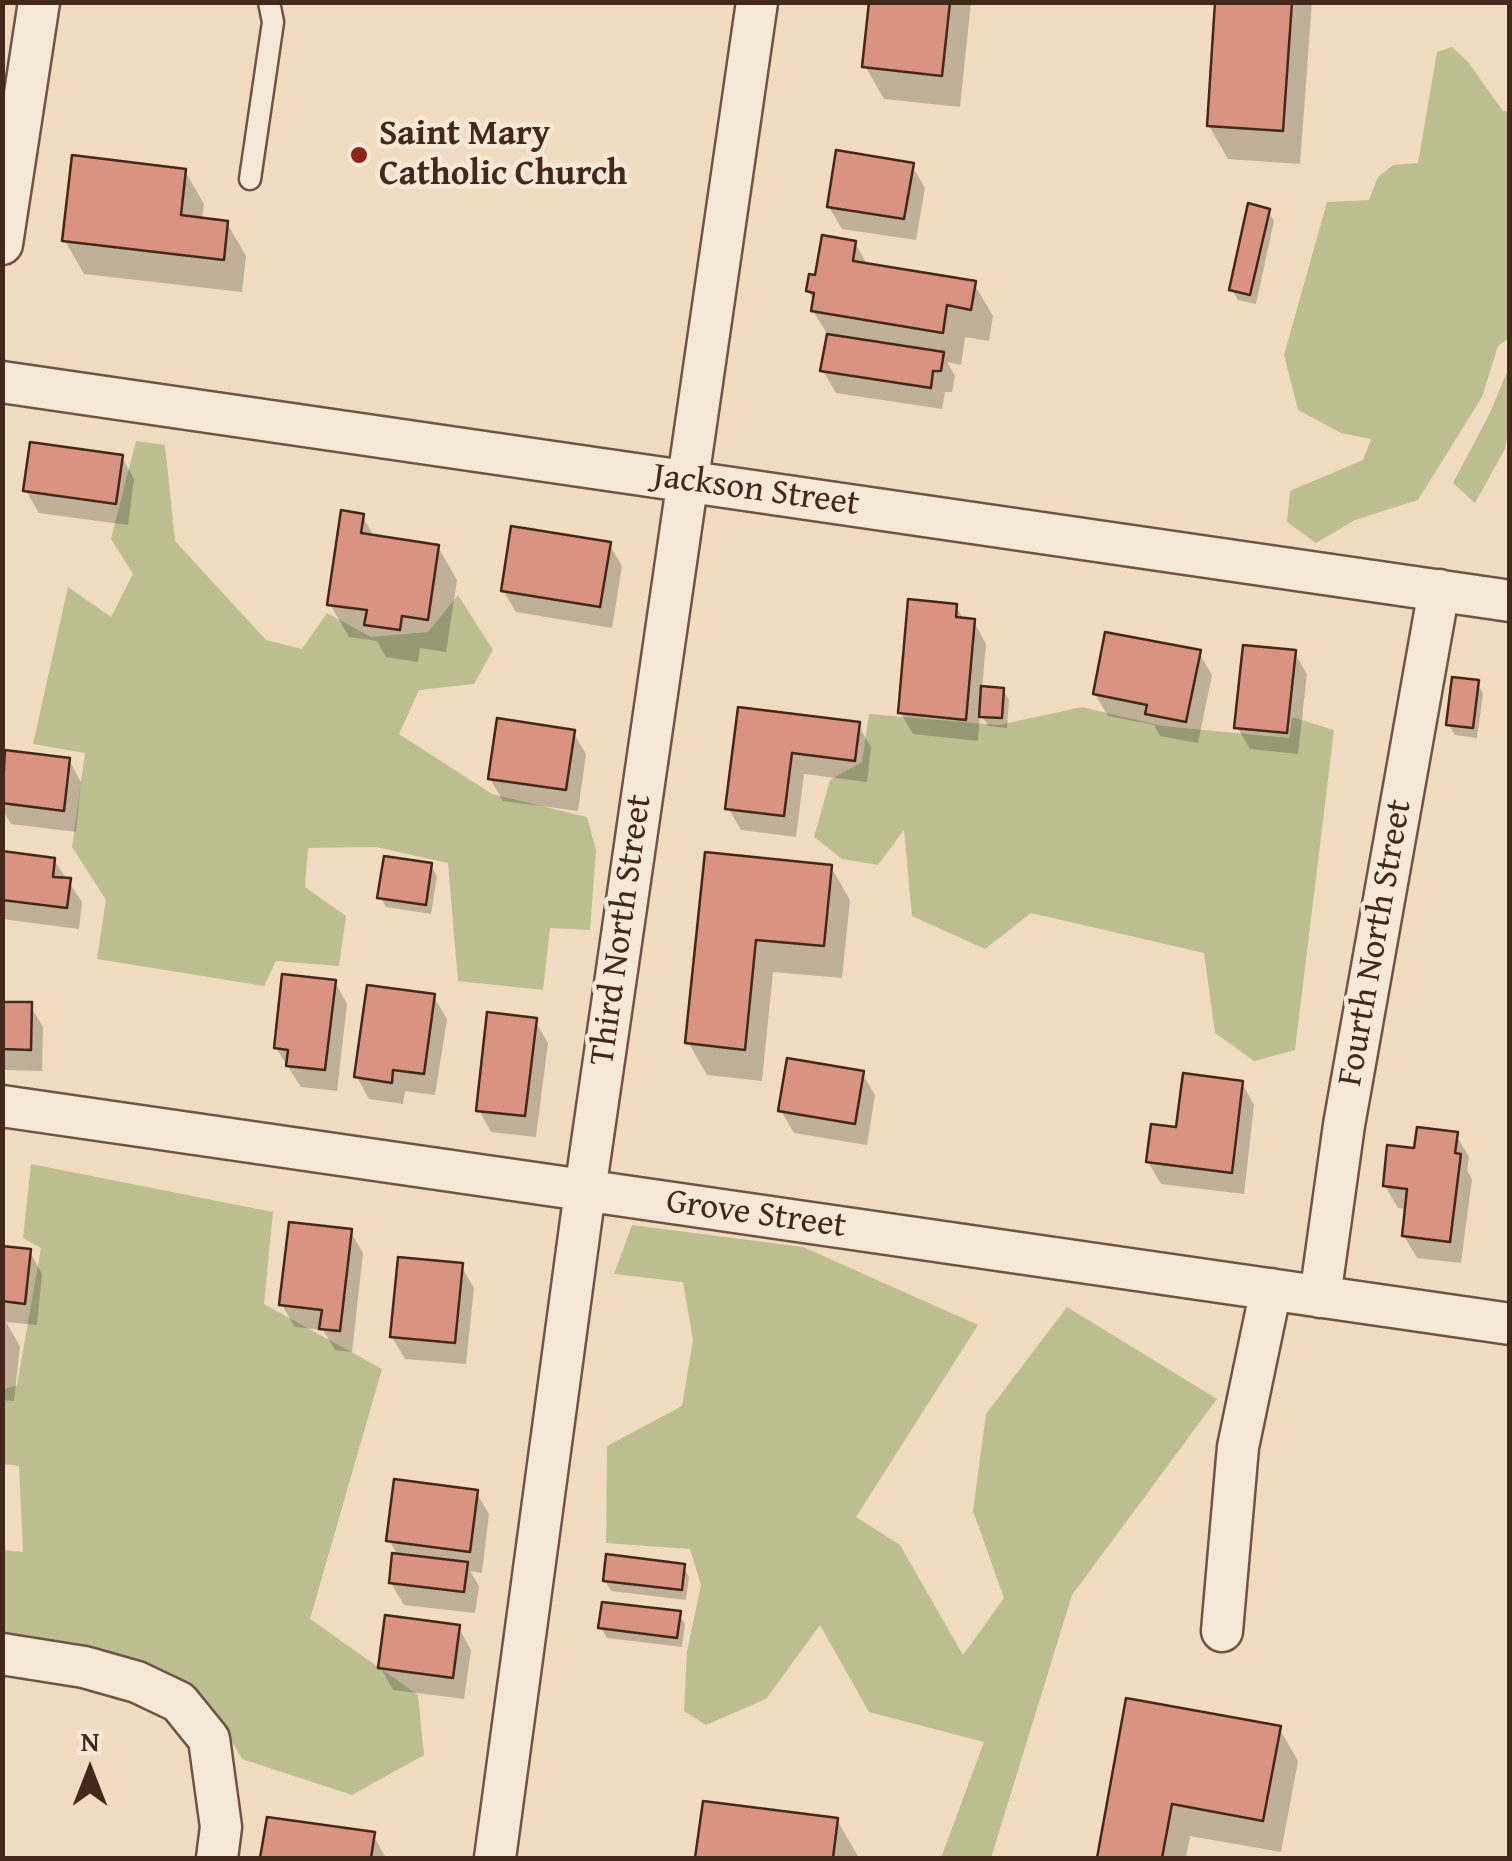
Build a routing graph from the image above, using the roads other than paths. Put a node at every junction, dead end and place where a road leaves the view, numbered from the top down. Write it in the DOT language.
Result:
graph roads {
  1 [pos="39,2"];
  2 [pos="268,2"];
  3 [pos="758,2"];
  4 [pos="250,179"];
  5 [pos="2,244"];
  6 [pos="2,382"];
  7 [pos="686,480"];
  8 [pos="1439,590"];
  9 [pos="1510,601"];
  10 [pos="2,1106"];
  11 [pos="585,1190"];
  12 [pos="1272,1289"];
  13 [pos="1320,1297"];
  14 [pos="1510,1324"];
  15 [pos="1222,1631"];
  16 [pos="2,1654"];
  17 [pos="217,1858"];
  18 [pos="496,1858"];
  1 -- 5 [label="street"];
  2 -- 4 [label="lane"];
  3 -- 7 [label="street, Third North Street"];
  6 -- 7 [label="street, Jackson Street"];
  7 -- 8 [label="street, Jackson Street"];
  7 -- 11 [label="street, Third North Street"];
  8 -- 9 [label="street, Jackson Street"];
  8 -- 13 [label="street, Fourth North Street"];
  10 -- 11 [label="street, Grove Street"];
  11 -- 12 [label="street, Grove Street"];
  11 -- 18 [label="street, Third North Street"];
  12 -- 13 [label="street, Grove Street"];
  12 -- 15 [label="street"];
  13 -- 14 [label="street, Grove Street"];
  16 -- 17 [label="street"];
}
